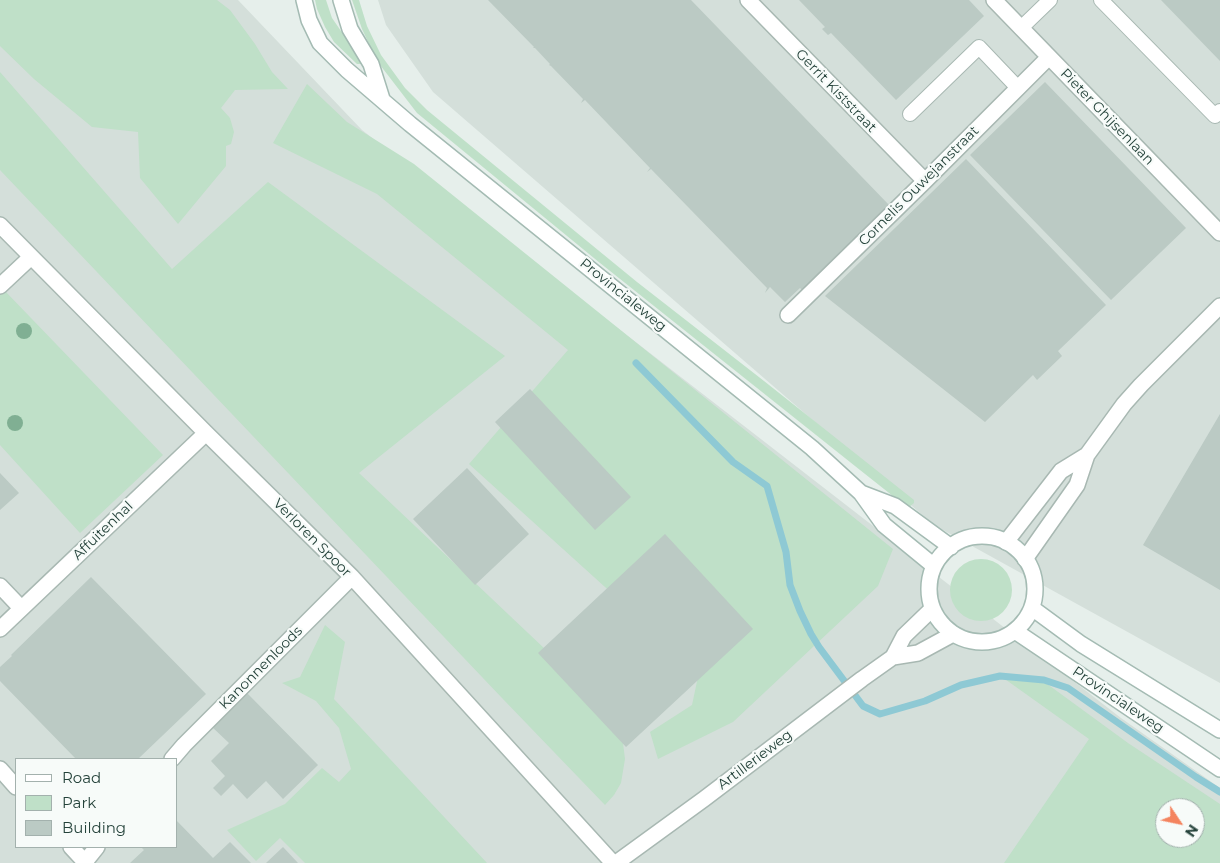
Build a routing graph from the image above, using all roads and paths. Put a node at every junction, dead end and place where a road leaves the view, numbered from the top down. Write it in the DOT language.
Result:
graph roads {
  1 [pos="304,0"];
  2 [pos="341,0"];
  3 [pos="748,0"];
  4 [pos="994,0"];
  5 [pos="1050,0"];
  6 [pos="1101,0"];
  7 [pos="1021,28"];
  8 [pos="1049,57"];
  9 [pos="1018,88"];
  10 [pos="382,100"];
  11 [pos="1220,111"];
  12 [pos="910,114"];
  13 [pos="925,181"];
  14 [pos="0,225"];
  15 [pos="1220,233"];
  16 [pos="31,257"];
  17 [pos="0,286"];
  18 [pos="1220,306"];
  19 [pos="788,315"];
  20 [pos="206,433"];
  21 [pos="1087,455"];
  22 [pos="861,493"];
  23 [pos="1006,542"];
  24 [pos="951,547"];
  25 [pos="1025,559"];
  26 [pos="934,566"];
  27 [pos="352,578"];
  28 [pos="0,586"];
  29 [pos="21,608"];
  30 [pos="1032,608"];
  31 [pos="932,609"];
  32 [pos="0,629"];
  33 [pos="1015,631"];
  34 [pos="953,634"];
  35 [pos="893,657"];
  36 [pos="1220,730"];
  37 [pos="173,758"];
  38 [pos="0,769"];
  39 [pos="1220,769"];
  40 [pos="15,786"];
  41 [pos="72,848"];
  42 [pos="96,848"];
  43 [pos="615,863"];
  1 -- 10 [label="street, Provincialeweg"];
  2 -- 10 [label="street"];
  3 -- 13 [label="street, Gerrit Kiststraat"];
  4 -- 7 [label="street, Pieter Ghijsenlaan"];
  5 -- 7 [label="lane"];
  6 -- 11 [label="lane"];
  7 -- 8 [label="street, Pieter Ghijsenlaan"];
  8 -- 9 [label="street, Cornelis Ouwejanstraat"];
  8 -- 15 [label="street, Pieter Ghijsenlaan"];
  9 -- 12 [label="lane"];
  9 -- 13 [label="street, Cornelis Ouwejanstraat"];
  10 -- 22 [label="street, Provincialeweg"];
  13 -- 19 [label="street, Cornelis Ouwejanstraat"];
  14 -- 16 [label="street, Verloren Spoor"];
  16 -- 17 [label="street"];
  16 -- 20 [label="street, Verloren Spoor"];
  18 -- 21 [label="street"];
  20 -- 27 [label="street, Verloren Spoor"];
  20 -- 29 [label="street, Affuitenhal"];
  21 -- 23 [label="street"];
  21 -- 25 [label="street"];
  22 -- 24 [label="street, Provincialeweg"];
  22 -- 26 [label="street, Provincialeweg"];
  23 -- 24 [label="street"];
  23 -- 25 [label="street"];
  24 -- 26 [label="street"];
  25 -- 30 [label="street"];
  26 -- 31 [label="street"];
  27 -- 37 [label="street, Kanonnenloods"];
  27 -- 43 [label="street, Verloren Spoor"];
  28 -- 29 [label="street"];
  29 -- 32 [label="street, Affuitenhal"];
  30 -- 33 [label="street"];
  30 -- 36 [label="street, Provincialeweg"];
  31 -- 34 [label="street"];
  31 -- 35 [label="street, Artillerieweg"];
  33 -- 34 [label="street"];
  33 -- 39 [label="street, Provincialeweg"];
  34 -- 35 [label="street, Artillerieweg"];
  35 -- 43 [label="street, Artillerieweg"];
  38 -- 40 [label="street"];
  41 -- 42 [label="street"];
}
